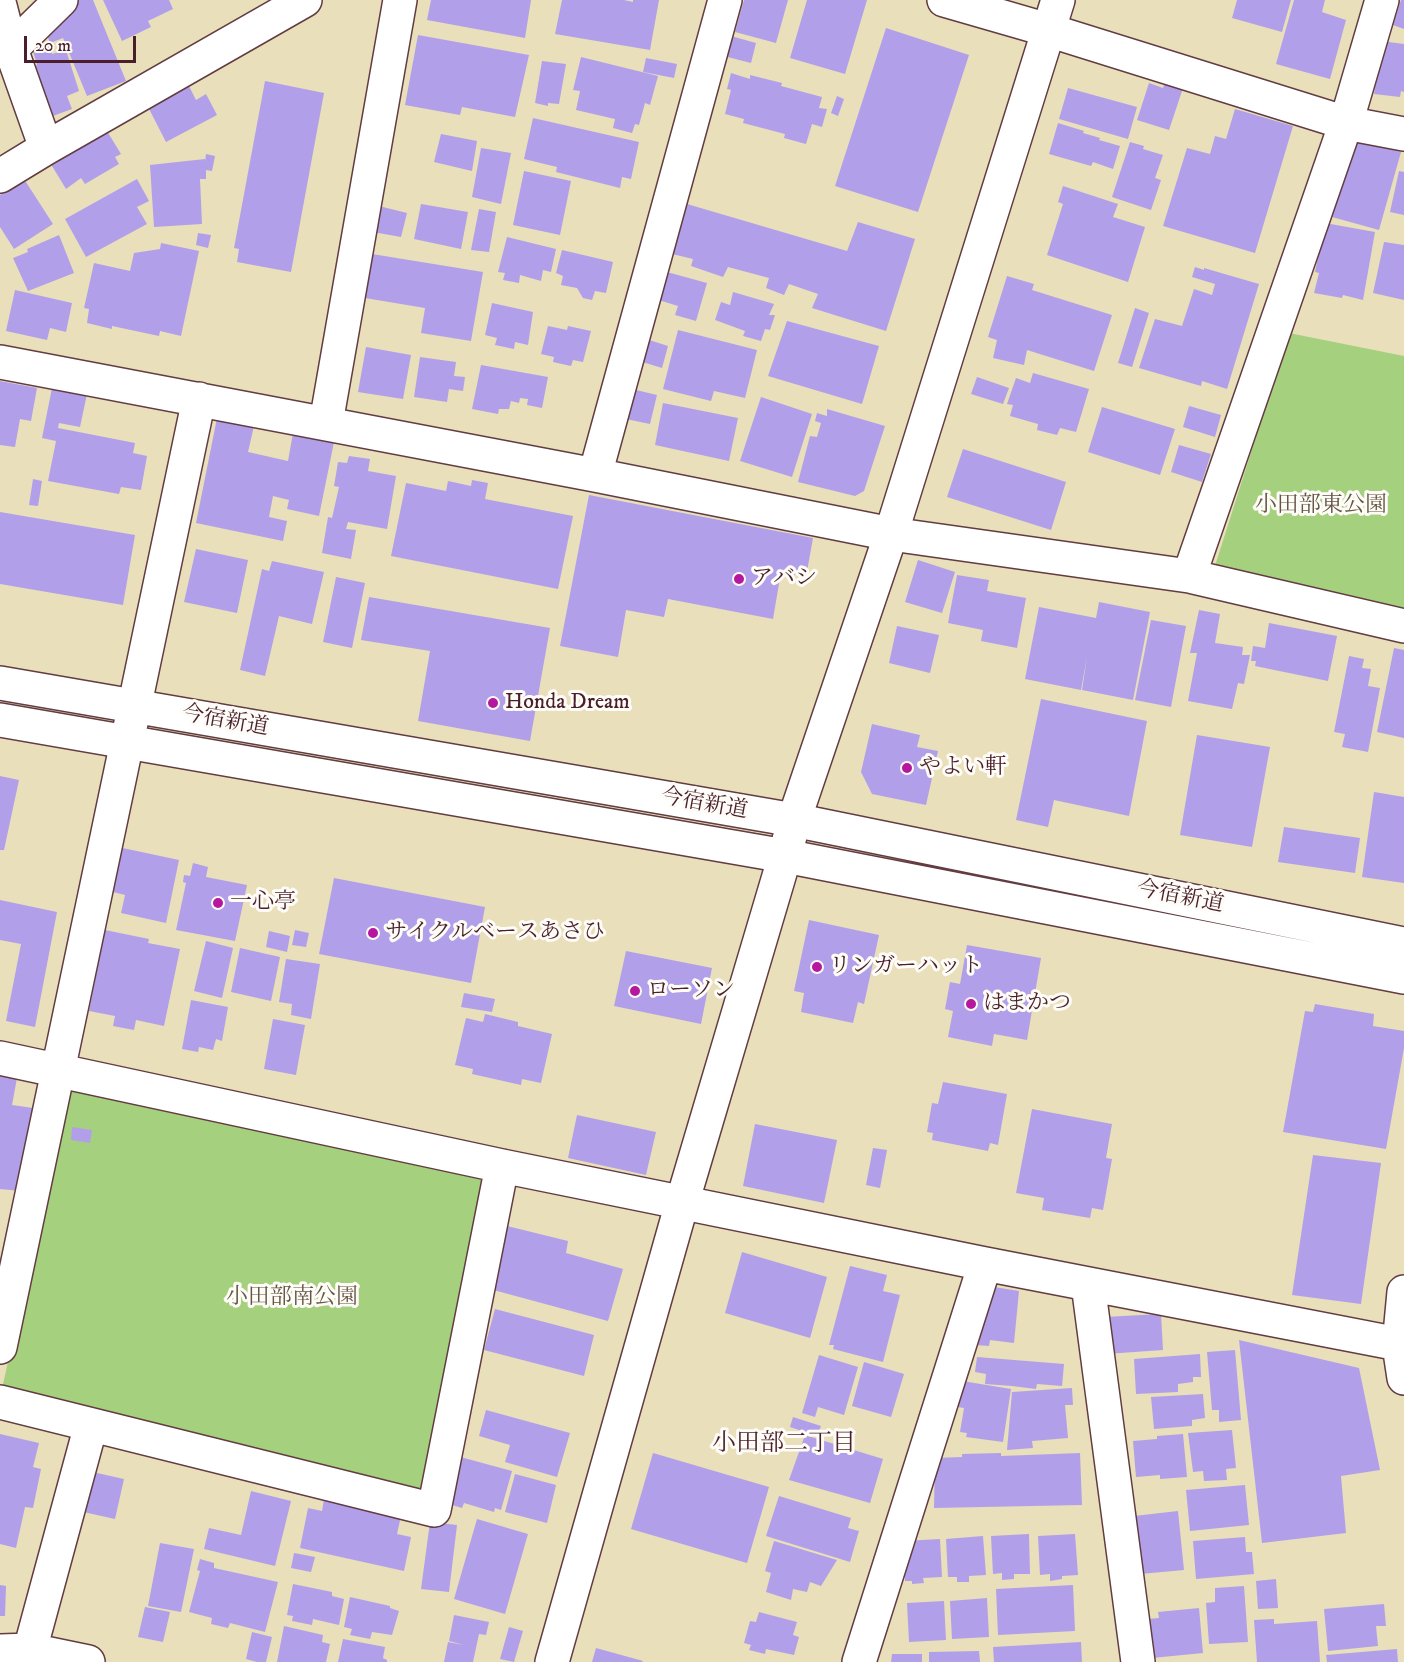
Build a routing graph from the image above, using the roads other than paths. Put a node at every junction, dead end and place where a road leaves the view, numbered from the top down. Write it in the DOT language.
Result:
graph roads {
  1 [pos="61,0"];
  2 [pos="305,0"];
  3 [pos="400,0"];
  4 [pos="725,0"];
  5 [pos="944,0"];
  6 [pos="1382,0"];
  7 [pos="0,6"];
  8 [pos="1053,15"];
  9 [pos="11,49"];
  10 [pos="1346,123"];
  11 [pos="1404,134"];
  12 [pos="46,148"];
  13 [pos="0,176"];
  14 [pos="0,362"];
  15 [pos="199,399"];
  16 [pos="326,423"];
  17 [pos="595,475"];
  18 [pos="891,534"];
  19 [pos="1189,576"];
  20 [pos="1404,626"];
  21 [pos="0,682"];
  22 [pos="135,706"];
  23 [pos="0,720"];
  24 [pos="128,741"];
  25 [pos="794,820"];
  26 [pos="785,856"];
  27 [pos="1404,944"];
  28 [pos="1404,977"];
  29 [pos="0,1058"];
  30 [pos="58,1070"];
  31 [pos="502,1166"];
  32 [pos="682,1203"];
  33 [pos="984,1264"];
  34 [pos="1088,1284"];
  35 [pos="1404,1292"];
  36 [pos="1402,1345"];
  37 [pos="0,1347"];
  38 [pos="1404,1378"];
  39 [pos="0,1402"];
  40 [pos="91,1425"];
  41 [pos="20,1654"];
  42 [pos="88,1662"];
  43 [pos="552,1662"];
  44 [pos="860,1662"];
  45 [pos="1138,1662"];
  1 -- 9 [label="main road"];
  2 -- 12 [label="main road"];
  3 -- 16 [label="main road"];
  4 -- 17 [label="main road"];
  5 -- 8 [label="main road"];
  6 -- 10 [label="main road"];
  7 -- 9 [label="main road"];
  8 -- 10 [label="main road"];
  8 -- 18 [label="main road"];
  9 -- 12 [label="main road"];
  10 -- 11 [label="main road"];
  10 -- 19 [label="main road"];
  12 -- 13 [label="main road"];
  14 -- 15 [label="main road"];
  15 -- 16 [label="main road"];
  15 -- 22 [label="main road"];
  16 -- 17 [label="main road"];
  17 -- 18 [label="main road"];
  18 -- 19 [label="main road"];
  18 -- 25 [label="main road"];
  19 -- 20 [label="main road"];
  21 -- 22 [label="main road, 今宿新道"];
  22 -- 24 [label="main road"];
  22 -- 25 [label="main road, 今宿新道"];
  23 -- 24 [label="main road, 今宿新道"];
  24 -- 26 [label="main road, 今宿新道"];
  24 -- 30 [label="main road"];
  25 -- 26 [label="main road"];
  25 -- 27 [label="main road, 今宿新道"];
  26 -- 28 [label="main road, 今宿新道"];
  26 -- 32 [label="main road"];
  29 -- 30 [label="main road"];
  30 -- 31 [label="main road"];
  30 -- 37 [label="main road"];
  31 -- 32 [label="main road"];
  31 -- 40 [label="main road"];
  32 -- 33 [label="main road"];
  32 -- 43 [label="main road"];
  33 -- 34 [label="main road"];
  33 -- 44 [label="main road"];
  34 -- 36 [label="main road"];
  34 -- 45 [label="main road"];
  35 -- 36 [label="main road"];
  36 -- 38 [label="main road"];
  39 -- 40 [label="main road"];
  40 -- 41 [label="main road"];
  41 -- 42 [label="main road"];
}
